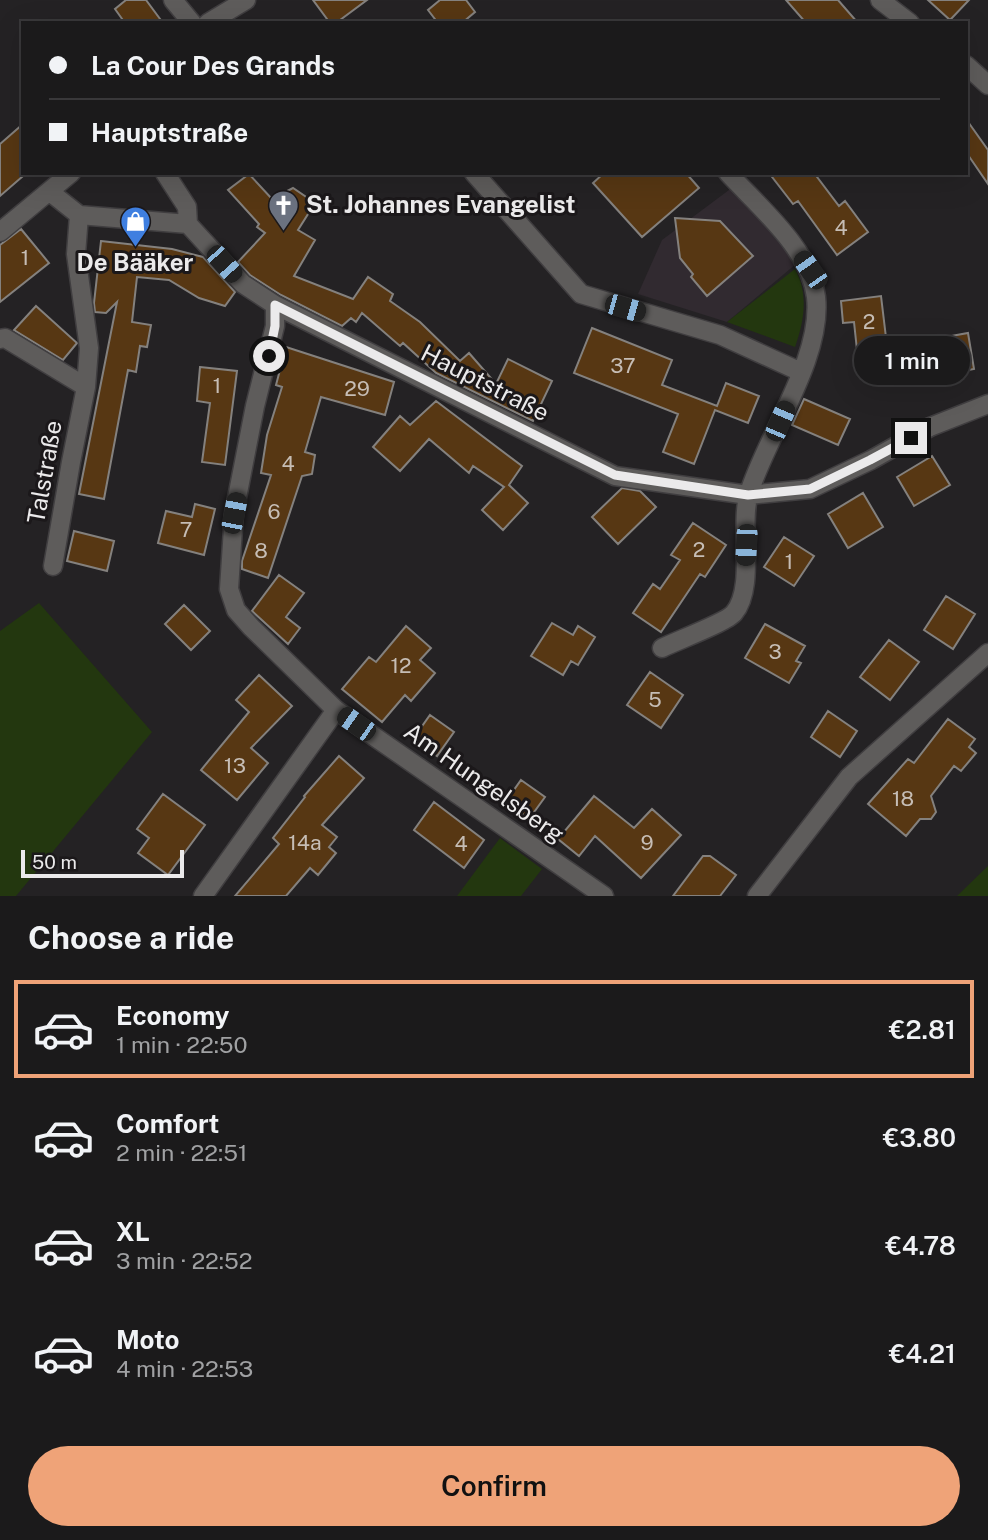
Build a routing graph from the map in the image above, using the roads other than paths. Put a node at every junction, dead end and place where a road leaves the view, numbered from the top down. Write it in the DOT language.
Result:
graph roads {
  1 [pos="173,0"];
  2 [pos="246,0"];
  3 [pos="880,0"];
  4 [pos="190,21"];
  5 [pos="211,21"];
  6 [pos="907,21"];
  7 [pos="968,67"];
  8 [pos="988,85"];
  9 [pos="69,175"];
  10 [pos="166,175"];
  11 [pos="476,175"];
  12 [pos="730,175"];
  13 [pos="50,192"];
  14 [pos="79,215"];
  15 [pos="187,224"];
  16 [pos="0,232"];
  17 [pos="275,305"];
  18 [pos="0,339"];
  19 [pos="801,372"];
  20 [pos="86,387"];
  21 [pos="988,404"];
  22 [pos="748,495"];
  23 [pos="54,566"];
  24 [pos="662,648"];
  25 [pos="988,653"];
  26 [pos="336,710"];
  27 [pos="203,896"];
  28 [pos="604,896"];
  29 [pos="757,896"];
  1 -- 4 [label="street"];
  2 -- 5 [label="street"];
  3 -- 6 [label="street"];
  7 -- 8 [label="street"];
  9 -- 13 [label="street"];
  10 -- 15 [label="street"];
  11 -- 19 [label="street"];
  12 -- 19 [label="street"];
  13 -- 14 [label="street"];
  13 -- 16 [label="street"];
  14 -- 15 [label="street"];
  14 -- 20 [label="street, Talstraße"];
  15 -- 17 [label="street, Hauptstraße"];
  17 -- 22 [label="street, Hauptstraße"];
  17 -- 26 [label="street, Am Hungelsberg"];
  18 -- 20 [label="street"];
  19 -- 22 [label="street"];
  20 -- 23 [label="street, Talstraße"];
  21 -- 22 [label="street, Hauptstraße"];
  22 -- 24 [label="street"];
  25 -- 29 [label="street"];
  26 -- 27 [label="street"];
  26 -- 28 [label="street, Am Hungelsberg"];
}
